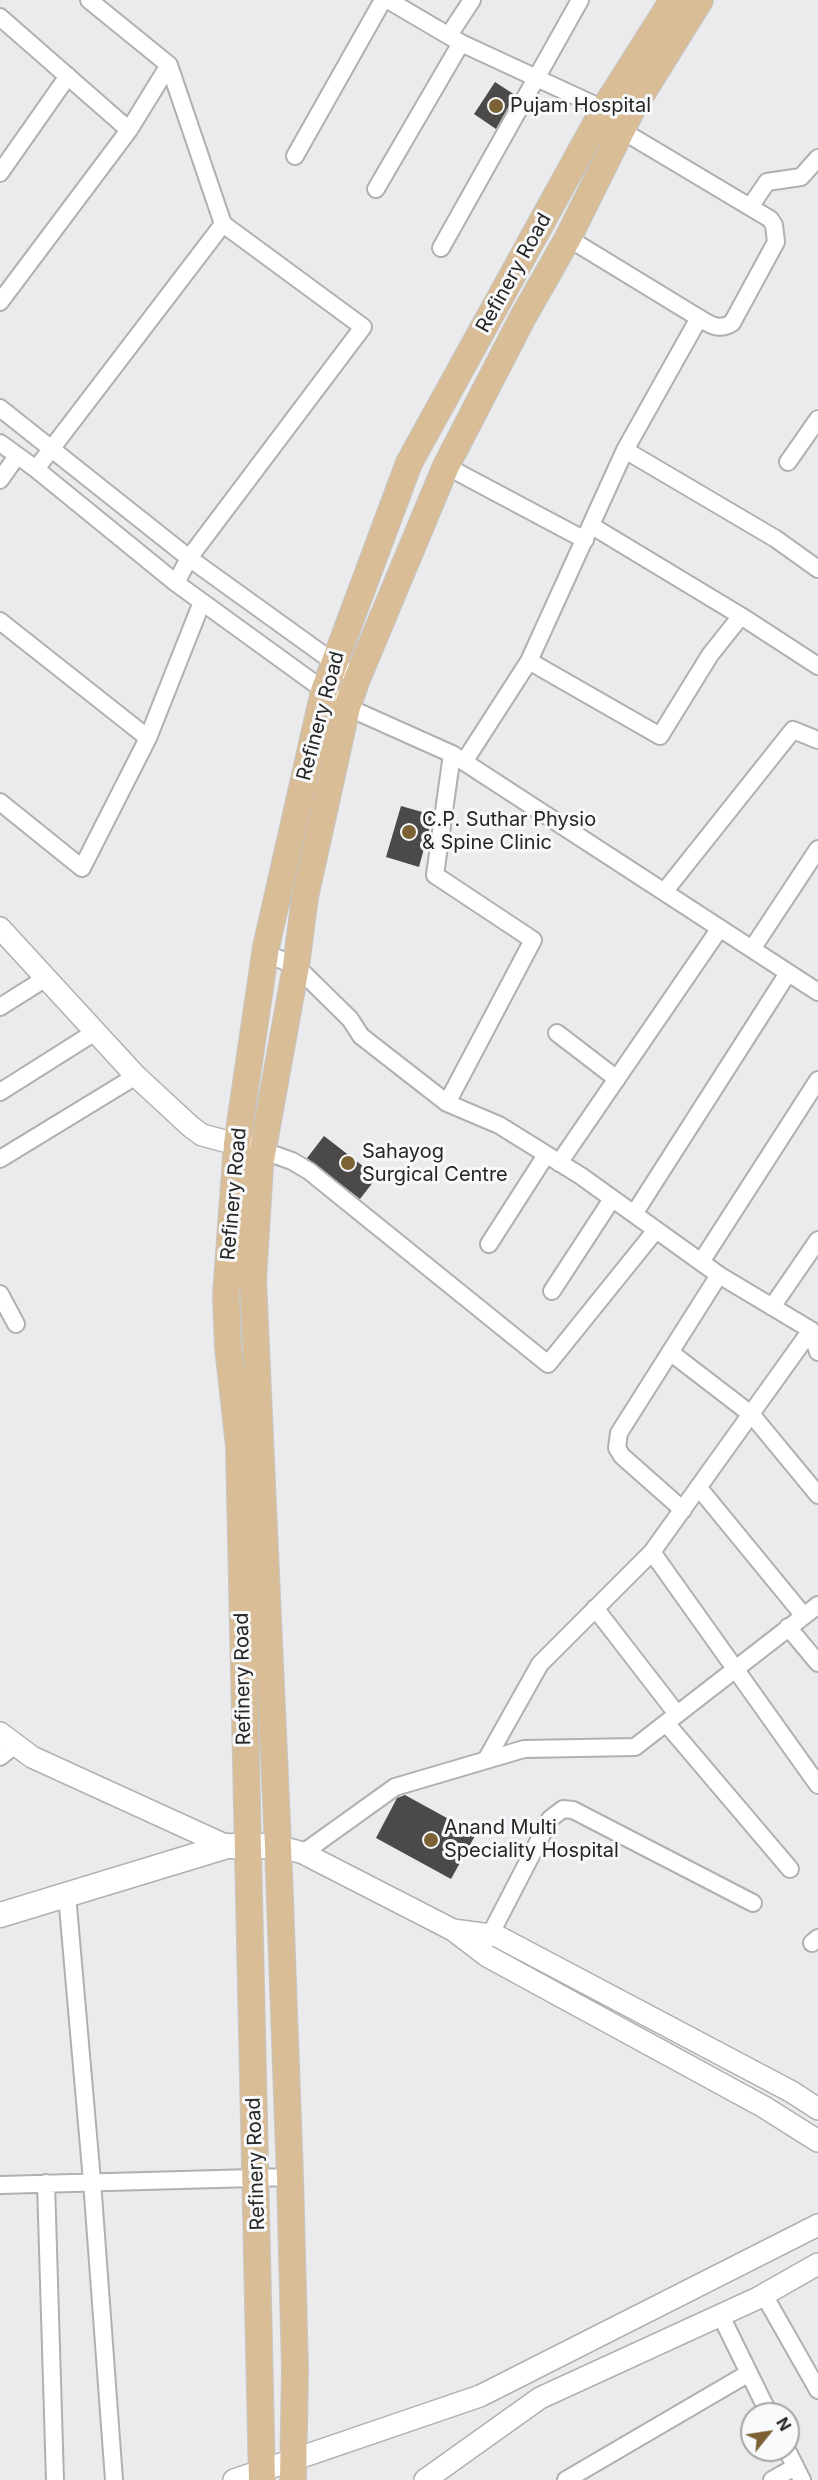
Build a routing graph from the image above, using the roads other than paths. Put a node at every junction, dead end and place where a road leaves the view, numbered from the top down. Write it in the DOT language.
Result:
graph roads {
  1 [pos="89,0"];
  2 [pos="383,0"];
  3 [pos="388,0"];
  4 [pos="471,0"];
  5 [pos="580,0"];
  6 [pos="673,0"];
  7 [pos="700,0"];
  8 [pos="3,26"];
  9 [pos="455,39"];
  10 [pos="169,65"];
  11 [pos="68,76"];
  12 [pos="538,78"];
  13 [pos="618,119"];
  14 [pos="129,130"];
  15 [pos="295,156"];
  16 [pos="818,158"];
  17 [pos="0,173"];
  18 [pos="376,189"];
  19 [pos="750,207"];
  20 [pos="223,224"];
  21 [pos="568,238"];
  22 [pos="441,248"];
  23 [pos="0,302"];
  24 [pos="699,318"];
  25 [pos="0,408"];
  26 [pos="818,419"];
  27 [pos="0,443"];
  28 [pos="52,448"];
  29 [pos="625,450"];
  30 [pos="17,456"];
  31 [pos="788,462"];
  32 [pos="446,466"];
  33 [pos="36,469"];
  34 [pos="0,480"];
  35 [pos="588,533"];
  36 [pos="189,558"];
  37 [pos="818,569"];
  38 [pos="176,583"];
  39 [pos="202,602"];
  40 [pos="741,616"];
  41 [pos="0,621"];
  42 [pos="333,661"];
  43 [pos="529,661"];
  44 [pos="818,666"];
  45 [pos="357,679"];
  46 [pos="324,691"];
  47 [pos="347,707"];
  48 [pos="148,738"];
  49 [pos="818,740"];
  50 [pos="458,758"];
  51 [pos="0,802"];
  52 [pos="818,849"];
  53 [pos="664,891"];
  54 [pos="0,928"];
  55 [pos="720,928"];
  56 [pos="752,949"];
  57 [pos="265,953"];
  58 [pos="296,966"];
  59 [pos="788,973"];
  60 [pos="45,978"];
  61 [pos="818,992"];
  62 [pos="0,1007"];
  63 [pos="95,1032"];
  64 [pos="557,1033"];
  65 [pos="136,1076"];
  66 [pos="617,1079"];
  67 [pos="818,1080"];
  68 [pos="0,1092"];
  69 [pos="447,1103"];
  70 [pos="237,1144"];
  71 [pos="264,1151"];
  72 [pos="0,1159"];
  73 [pos="553,1159"];
  74 [pos="612,1199"];
  75 [pos="634,1214"];
  76 [pos="656,1230"];
  77 [pos="818,1240"];
  78 [pos="489,1244"];
  79 [pos="701,1262"];
  80 [pos="719,1275"];
  81 [pos="552,1291"];
  82 [pos="0,1294"];
  83 [pos="772,1307"];
  84 [pos="16,1324"];
  85 [pos="811,1330"];
  86 [pos="818,1352"];
  87 [pos="670,1353"];
  88 [pos="752,1415"];
  89 [pos="699,1488"];
  90 [pos="818,1495"];
  91 [pos="683,1510"];
  92 [pos="652,1552"];
  93 [pos="818,1605"];
  94 [pos="595,1608"];
  95 [pos="804,1616"];
  96 [pos="788,1627"];
  97 [pos="818,1663"];
  98 [pos="734,1669"];
  99 [pos="671,1718"];
  100 [pos="5,1745"];
  101 [pos="486,1760"];
  102 [pos="818,1785"];
  103 [pos="236,1846"];
  104 [pos="278,1846"];
  105 [pos="303,1853"];
  106 [pos="790,1869"];
  107 [pos="67,1895"];
  108 [pos="753,1903"];
  109 [pos="0,1916"];
  110 [pos="453,1930"];
  111 [pos="491,1933"];
  112 [pos="818,2109"];
  113 [pos="818,2141"];
  114 [pos="257,2177"];
  115 [pos="290,2178"];
  116 [pos="92,2181"];
  117 [pos="46,2183"];
  118 [pos="0,2185"];
  119 [pos="818,2225"];
  120 [pos="818,2264"];
  121 [pos="764,2295"];
  122 [pos="721,2316"];
  123 [pos="811,2363"];
  124 [pos="749,2373"];
  125 [pos="818,2390"];
  126 [pos="763,2402"];
  127 [pos="293,2469"];
  128 [pos="798,2474"];
  129 [pos="261,2475"];
  130 [pos="55,2480"];
  131 [pos="114,2480"];
  132 [pos="234,2480"];
  133 [pos="425,2480"];
  134 [pos="566,2480"];
  135 [pos="772,2480"];
  1 -- 10 [label="street"];
  2 -- 15 [label="street"];
  3 -- 9 [label="street"];
  4 -- 9 [label="street"];
  5 -- 12 [label="street"];
  6 -- 13 [label="main road, Refinery Road"];
  7 -- 13 [label="main road, Refinery Road"];
  8 -- 11 [label="street"];
  9 -- 12 [label="street"];
  9 -- 18 [label="street"];
  10 -- 14 [label="street"];
  10 -- 20 [label="street"];
  11 -- 14 [label="street"];
  11 -- 17 [label="street"];
  12 -- 13 [label="street"];
  12 -- 22 [label="street"];
  13 -- 19 [label="street"];
  13 -- 21 [label="main road, Refinery Road"];
  13 -- 42 [label="main road, Refinery Road"];
  14 -- 23 [label="street"];
  16 -- 19 [label="street"];
  19 -- 24 [label="street"];
  20 -- 28 [label="street"];
  20 -- 36 [label="street"];
  21 -- 24 [label="street"];
  21 -- 32 [label="main road, Refinery Road"];
  24 -- 29 [label="street"];
  25 -- 28 [label="street"];
  26 -- 31 [label="street"];
  27 -- 30 [label="street"];
  28 -- 33 [label="street"];
  28 -- 36 [label="street"];
  29 -- 35 [label="street"];
  29 -- 37 [label="street"];
  30 -- 33 [label="street"];
  30 -- 34 [label="street"];
  32 -- 35 [label="street"];
  32 -- 45 [label="main road, Refinery Road"];
  33 -- 38 [label="street"];
  35 -- 40 [label="street"];
  35 -- 43 [label="street"];
  36 -- 38 [label="street"];
  36 -- 42 [label="street"];
  38 -- 39 [label="street"];
  39 -- 46 [label="street"];
  39 -- 48 [label="street"];
  40 -- 43 [label="street"];
  40 -- 44 [label="street"];
  41 -- 48 [label="street"];
  42 -- 45 [label="street"];
  42 -- 46 [label="main road, Refinery Road"];
  43 -- 50 [label="street"];
  45 -- 47 [label="main road, Refinery Road"];
  46 -- 47 [label="street"];
  46 -- 57 [label="main road, Refinery Road"];
  47 -- 50 [label="street"];
  47 -- 58 [label="main road, Refinery Road"];
  48 -- 51 [label="street"];
  49 -- 53 [label="street"];
  50 -- 53 [label="street"];
  50 -- 69 [label="street"];
  52 -- 56 [label="street"];
  53 -- 55 [label="street"];
  54 -- 60 [label="street"];
  55 -- 56 [label="street"];
  55 -- 66 [label="street"];
  56 -- 59 [label="street"];
  57 -- 58 [label="street"];
  57 -- 70 [label="main road, Refinery Road"];
  58 -- 69 [label="street"];
  58 -- 71 [label="main road, Refinery Road"];
  59 -- 61 [label="street"];
  59 -- 75 [label="street"];
  60 -- 62 [label="street"];
  60 -- 63 [label="street"];
  63 -- 65 [label="street"];
  63 -- 68 [label="street"];
  64 -- 66 [label="street"];
  65 -- 70 [label="street"];
  65 -- 72 [label="street"];
  66 -- 73 [label="street"];
  67 -- 79 [label="street"];
  69 -- 73 [label="street"];
  70 -- 71 [label="street"];
  70 -- 103 [label="main road, Refinery Road"];
  71 -- 76 [label="street"];
  71 -- 104 [label="main road, Refinery Road"];
  73 -- 74 [label="street"];
  73 -- 78 [label="street"];
  74 -- 75 [label="street"];
  74 -- 81 [label="street"];
  75 -- 76 [label="street"];
  76 -- 79 [label="street"];
  77 -- 83 [label="street"];
  79 -- 80 [label="street"];
  80 -- 83 [label="street"];
  80 -- 87 [label="street"];
  82 -- 84 [label="street"];
  83 -- 85 [label="street"];
  85 -- 86 [label="street"];
  85 -- 88 [label="street"];
  87 -- 88 [label="street"];
  87 -- 91 [label="street"];
  88 -- 89 [label="street"];
  88 -- 90 [label="street"];
  89 -- 91 [label="street"];
  89 -- 95 [label="street"];
  91 -- 92 [label="street"];
  92 -- 94 [label="street"];
  92 -- 98 [label="street"];
  93 -- 95 [label="street"];
  94 -- 99 [label="street"];
  94 -- 101 [label="street"];
  95 -- 96 [label="street"];
  96 -- 97 [label="street"];
  96 -- 98 [label="street"];
  98 -- 99 [label="street"];
  98 -- 102 [label="street"];
  99 -- 101 [label="street"];
  99 -- 106 [label="street"];
  100 -- 103 [label="street"];
  101 -- 105 [label="street"];
  103 -- 104 [label="main road"];
  103 -- 107 [label="main road"];
  103 -- 114 [label="main road, Refinery Road"];
  104 -- 105 [label="street"];
  104 -- 115 [label="main road, Refinery Road"];
  105 -- 110 [label="street"];
  107 -- 109 [label="main road"];
  107 -- 116 [label="street"];
  108 -- 111 [label="street"];
  110 -- 111 [label="street"];
  110 -- 113 [label="street"];
  111 -- 112 [label="street"];
  114 -- 115 [label="street"];
  114 -- 116 [label="street"];
  114 -- 129 [label="main road, Refinery Road"];
  115 -- 127 [label="main road, Refinery Road"];
  116 -- 117 [label="street"];
  116 -- 131 [label="street"];
  117 -- 118 [label="street"];
  117 -- 130 [label="street"];
  119 -- 127 [label="street"];
  120 -- 121 [label="street"];
  121 -- 122 [label="street"];
  121 -- 123 [label="street"];
  122 -- 124 [label="street"];
  122 -- 133 [label="street"];
  123 -- 125 [label="street"];
  124 -- 126 [label="street"];
  124 -- 134 [label="street"];
  127 -- 129 [label="street"];
  128 -- 135 [label="street"];
  129 -- 132 [label="street"];
}
